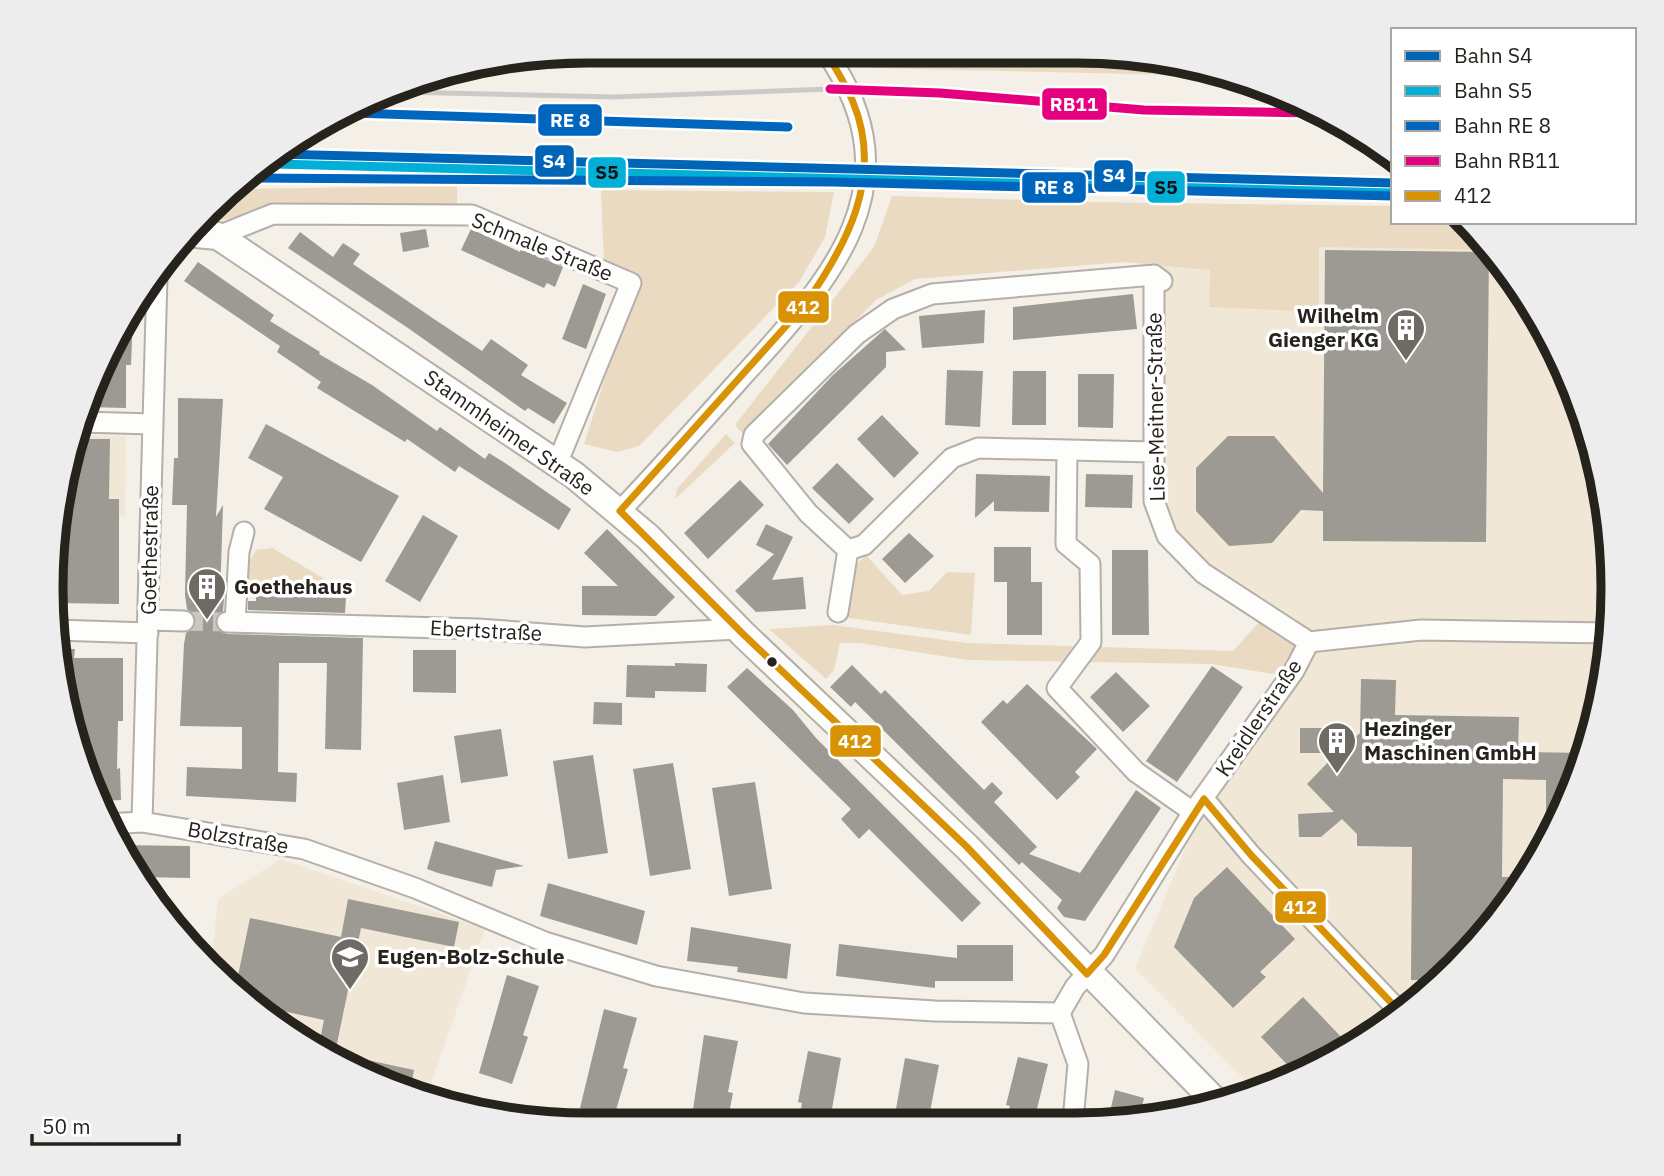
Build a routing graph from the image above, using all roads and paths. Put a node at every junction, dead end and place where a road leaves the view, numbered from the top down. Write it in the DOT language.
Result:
graph roads {
  1 [pos="834,63"];
  2 [pos="200,234"];
  3 [pos="218,236"];
  4 [pos="157,288"];
  5 [pos="90,422"];
  6 [pos="153,424"];
  7 [pos="1067,450"];
  8 [pos="1153,452"];
  9 [pos="557,464"];
  10 [pos="620,511"];
  11 [pos="244,531"];
  12 [pos="848,550"];
  13 [pos="838,612"];
  14 [pos="184,621"];
  15 [pos="148,626"];
  16 [pos="738,629"];
  17 [pos="65,630"];
  18 [pos="1599,633"];
  19 [pos="1310,642"];
  20 [pos="1198,806"];
  21 [pos="142,822"];
  22 [pos="119,823"];
  23 [pos="1087,974"];
  24 [pos="1394,1006"];
  25 [pos="1060,1013"];
  26 [pos="1210,1096"];
  27 [pos="1074,1113"];
  1 -- 10 [label="street"];
  2 -- 3 [label="main road, Stammheimer Straße"];
  3 -- 9 [label="main road, Stammheimer Straße"];
  3 -- 9 [label="street, Schmale Straße"];
  4 -- 6 [label="street, Goethestraße"];
  5 -- 6 [label="street"];
  6 -- 15 [label="street, Goethestraße"];
  7 -- 8 [label="street"];
  7 -- 12 [label="street"];
  7 -- 20 [label="street"];
  8 -- 12 [label="street, Lise-Meitner-Straße"];
  8 -- 19 [label="street, Lise-Meitner-Straße"];
  9 -- 10 [label="main road, Stammheimer Straße"];
  10 -- 16 [label="main road, Stammheimer Straße"];
  11 -- 16 [label="street, Ebertstraße"];
  12 -- 13 [label="street"];
  14 -- 15 [label="street"];
  15 -- 17 [label="street"];
  15 -- 21 [label="street, Goethestraße"];
  16 -- 23 [label="main road, Stammheimer Straße"];
  18 -- 19 [label="street, Kreidlerstraße"];
  19 -- 20 [label="street, Kreidlerstraße"];
  20 -- 23 [label="street, Kreidlerstraße"];
  20 -- 24 [label="street"];
  21 -- 22 [label="street, Bolzstraße"];
  21 -- 25 [label="street, Bolzstraße"];
  23 -- 25 [label="street"];
  23 -- 26 [label="main road, Stammheimer Straße"];
  25 -- 27 [label="street"];
}
